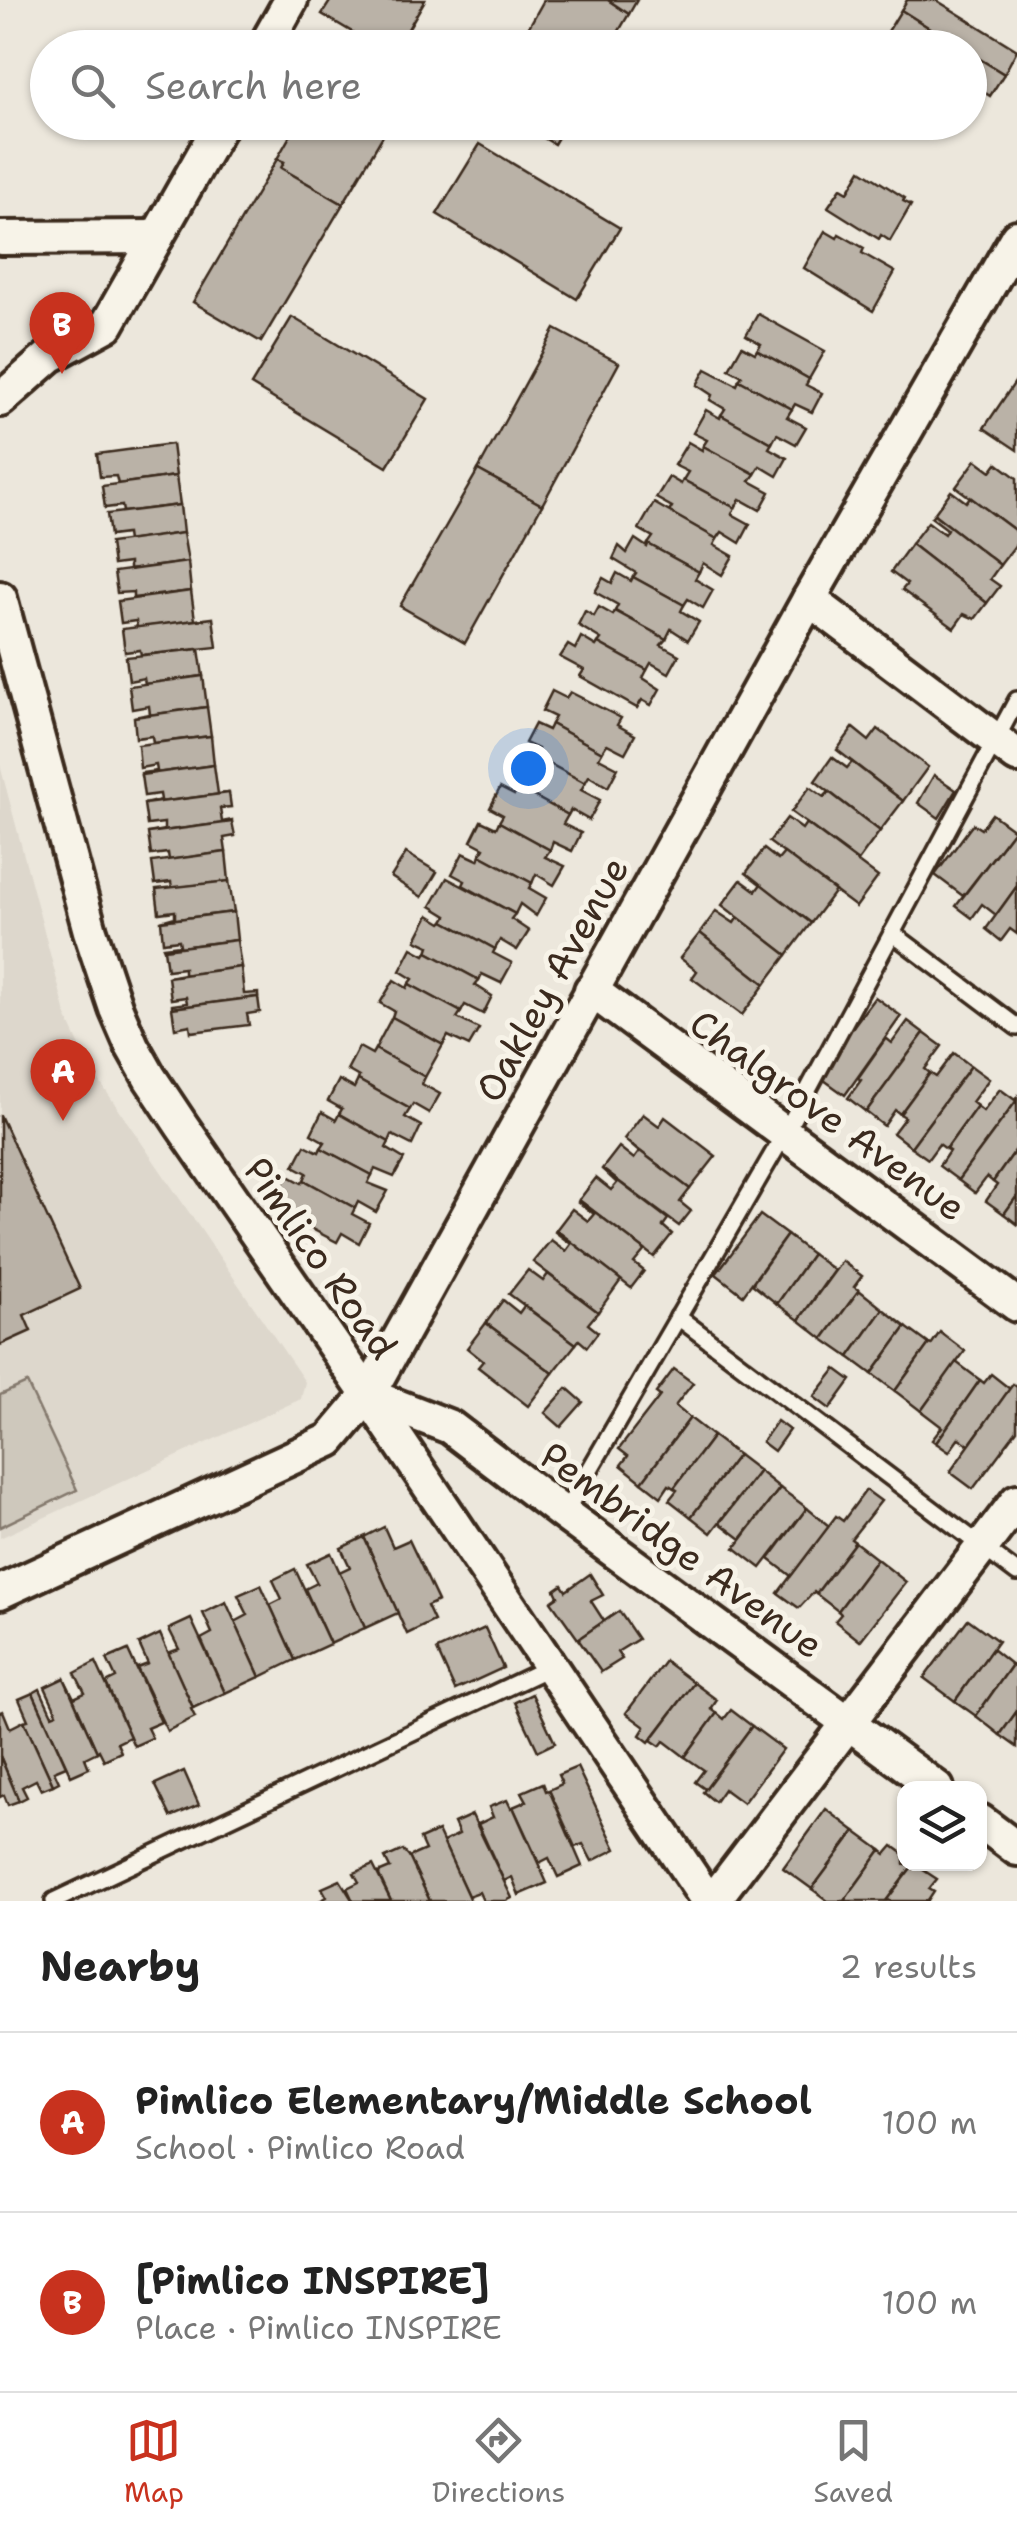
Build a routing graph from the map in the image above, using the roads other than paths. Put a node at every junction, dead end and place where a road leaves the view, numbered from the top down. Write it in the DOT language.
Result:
graph roads {
  1 [pos="291,0"];
  2 [pos="274,30"];
  3 [pos="212,140"];
  4 [pos="157,237"];
  5 [pos="1017,237"];
  6 [pos="0,238"];
  7 [pos="0,400"];
  8 [pos="0,598"];
  9 [pos="809,600"];
  10 [pos="1017,700"];
  11 [pos="1006,748"];
  12 [pos="892,933"];
  13 [pos="591,990"];
  14 [pos="1017,1026"];
  15 [pos="785,1133"];
  16 [pos="1017,1305"];
  17 [pos="678,1317"];
  18 [pos="368,1396"];
  19 [pos="1017,1500"];
  20 [pos="564,1514"];
  21 [pos="982,1547"];
  22 [pos="1017,1573"];
  23 [pos="0,1592"];
  24 [pos="550,1667"];
  25 [pos="850,1722"];
  26 [pos="928,1781"];
  27 [pos="987,1826"];
  28 [pos="1017,1849"];
  29 [pos="54,1901"];
  30 [pos="711,1901"];
  1 -- 2 [label="street"];
  3 -- 4 [label="street"];
  4 -- 6 [label="street"];
  4 -- 7 [label="street"];
  5 -- 9 [label="street, Oakley Avenue"];
  8 -- 18 [label="street, Pimlico Road"];
  9 -- 11 [label="street"];
  9 -- 13 [label="street, Oakley Avenue"];
  10 -- 11 [label="lane"];
  11 -- 12 [label="lane"];
  12 -- 14 [label="lane"];
  12 -- 15 [label="lane"];
  13 -- 15 [label="street, Chalgrove Avenue"];
  13 -- 18 [label="street, Oakley Avenue"];
  15 -- 16 [label="street, Chalgrove Avenue"];
  15 -- 17 [label="lane"];
  17 -- 20 [label="lane"];
  17 -- 21 [label="lane"];
  18 -- 20 [label="street, Pembridge Avenue"];
  18 -- 23 [label="street, Oakley Avenue"];
  18 -- 24 [label="street, Pimlico Road"];
  19 -- 21 [label="street"];
  20 -- 25 [label="street, Pembridge Avenue"];
  21 -- 22 [label="lane"];
  21 -- 25 [label="street"];
  24 -- 29 [label="lane"];
  24 -- 30 [label="street, Pimlico Road"];
  25 -- 26 [label="street, Pembridge Avenue"];
  25 -- 30 [label="street"];
  27 -- 28 [label="street"];
}
